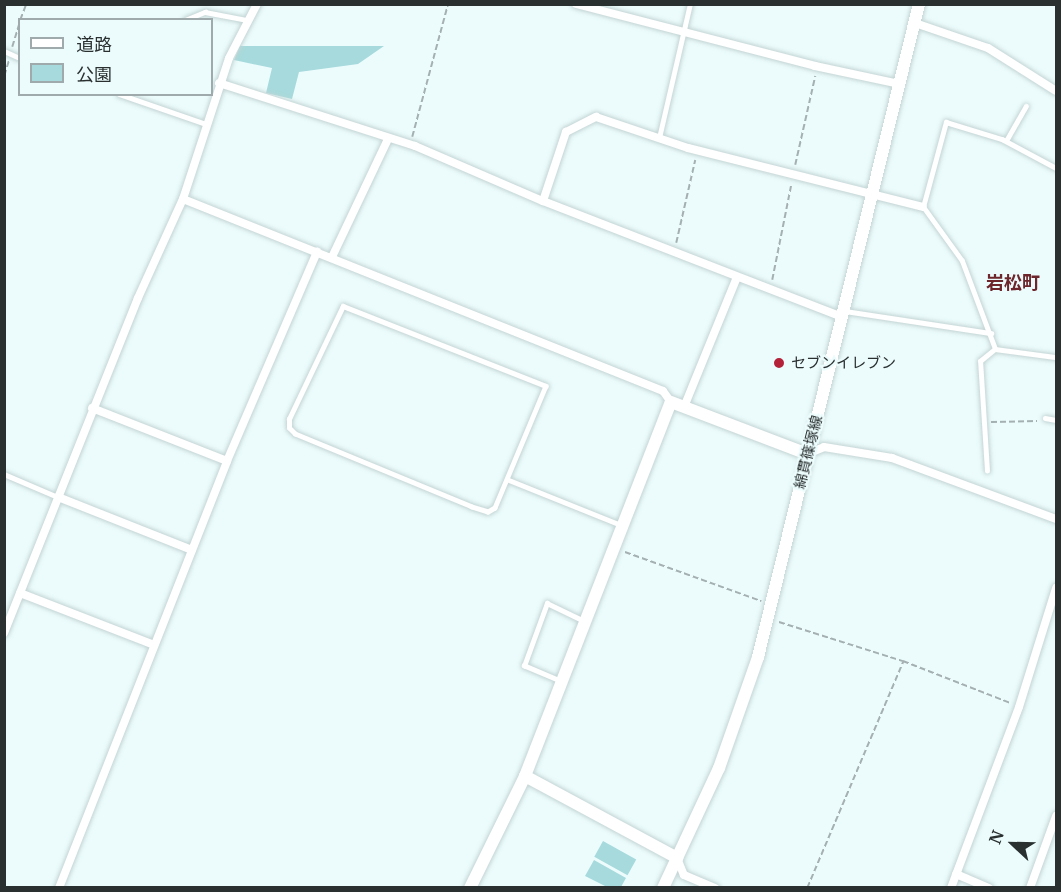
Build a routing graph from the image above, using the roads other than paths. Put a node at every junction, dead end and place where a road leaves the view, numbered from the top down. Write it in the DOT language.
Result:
graph roads {
  1 [pos="257,4"];
  2 [pos="576,4"];
  3 [pos="690,4"];
  4 [pos="919,4"];
  5 [pos="190,18"];
  6 [pos="248,20"];
  7 [pos="915,23"];
  8 [pos="684,32"];
  9 [pos="900,84"];
  10 [pos="216,88"];
  11 [pos="1056,91"];
  12 [pos="125,96"];
  13 [pos="1026,106"];
  14 [pos="206,124"];
  15 [pos="659,138"];
  16 [pos="388,139"];
  17 [pos="1006,141"];
  18 [pos="1056,168"];
  19 [pos="872,197"];
  20 [pos="183,199"];
  21 [pos="543,201"];
  22 [pos="923,207"];
  23 [pos="317,252"];
  24 [pos="332,257"];
  25 [pos="737,277"];
  26 [pos="843,314"];
  27 [pos="991,333"];
  28 [pos="995,349"];
  29 [pos="1056,357"];
  30 [pos="671,402"];
  31 [pos="684,407"];
  32 [pos="92,408"];
  33 [pos="1044,419"];
  34 [pos="1056,420"];
  35 [pos="807,454"];
  36 [pos="227,461"];
  37 [pos="987,471"];
  38 [pos="4,474"];
  39 [pos="509,480"];
  40 [pos="58,497"];
  41 [pos="1056,519"];
  42 [pos="624,526"];
  43 [pos="192,550"];
  44 [pos="1056,588"];
  45 [pos="20,593"];
  46 [pos="587,622"];
  47 [pos="4,633"];
  48 [pos="154,645"];
  49 [pos="563,682"];
  50 [pos="525,776"];
  51 [pos="1056,816"];
  52 [pos="677,858"];
  53 [pos="956,874"];
  54 [pos="59,888"];
  55 [pos="470,888"];
  56 [pos="663,888"];
  57 [pos="716,888"];
  58 [pos="951,888"];
  59 [pos="989,888"];
  60 [pos="1030,888"];
  1 -- 6 [label="street"];
  2 -- 8 [label="street"];
  3 -- 8 [label="lane"];
  4 -- 7 [label="main road, 綿貫篠塚線"];
  5 -- 6 [label="lane"];
  6 -- 10 [label="street"];
  7 -- 9 [label="main road, 綿貫篠塚線"];
  7 -- 11 [label="street"];
  8 -- 9 [label="street"];
  8 -- 15 [label="lane"];
  9 -- 19 [label="main road, 綿貫篠塚線"];
  10 -- 14 [label="street"];
  10 -- 16 [label="street"];
  12 -- 14 [label="lane"];
  13 -- 17 [label="lane"];
  14 -- 20 [label="street"];
  15 -- 19 [label="street"];
  15 -- 21 [label="street"];
  16 -- 21 [label="street"];
  16 -- 24 [label="street"];
  17 -- 18 [label="lane"];
  17 -- 22 [label="lane"];
  19 -- 22 [label="street"];
  19 -- 26 [label="main road, 綿貫篠塚線"];
  20 -- 23 [label="street"];
  20 -- 32 [label="street"];
  21 -- 25 [label="street"];
  22 -- 27 [label="lane"];
  23 -- 24 [label="street"];
  23 -- 36 [label="street"];
  24 -- 30 [label="street"];
  25 -- 26 [label="street"];
  25 -- 31 [label="street"];
  26 -- 27 [label="lane"];
  26 -- 35 [label="main road, 綿貫篠塚線"];
  27 -- 28 [label="lane"];
  28 -- 29 [label="lane"];
  28 -- 37 [label="lane"];
  30 -- 31 [label="main road"];
  30 -- 42 [label="main road"];
  31 -- 35 [label="main road"];
  32 -- 36 [label="street"];
  32 -- 40 [label="street"];
  33 -- 34 [label="lane"];
  35 -- 41 [label="street"];
  35 -- 52 [label="main road, 綿貫篠塚線"];
  36 -- 43 [label="street"];
  38 -- 40 [label="lane"];
  39 -- 39 [label="lane"];
  39 -- 42 [label="lane"];
  40 -- 43 [label="street"];
  40 -- 45 [label="street"];
  42 -- 46 [label="main road"];
  43 -- 48 [label="street"];
  44 -- 53 [label="street"];
  45 -- 47 [label="street"];
  45 -- 48 [label="street"];
  46 -- 49 [label="main road"];
  46 -- 49 [label="lane"];
  48 -- 54 [label="street"];
  49 -- 50 [label="main road"];
  50 -- 52 [label="main road"];
  50 -- 55 [label="main road"];
  51 -- 60 [label="street"];
  52 -- 56 [label="main road, 綿貫篠塚線"];
  52 -- 57 [label="street"];
  53 -- 58 [label="street"];
  53 -- 59 [label="street"];
}
